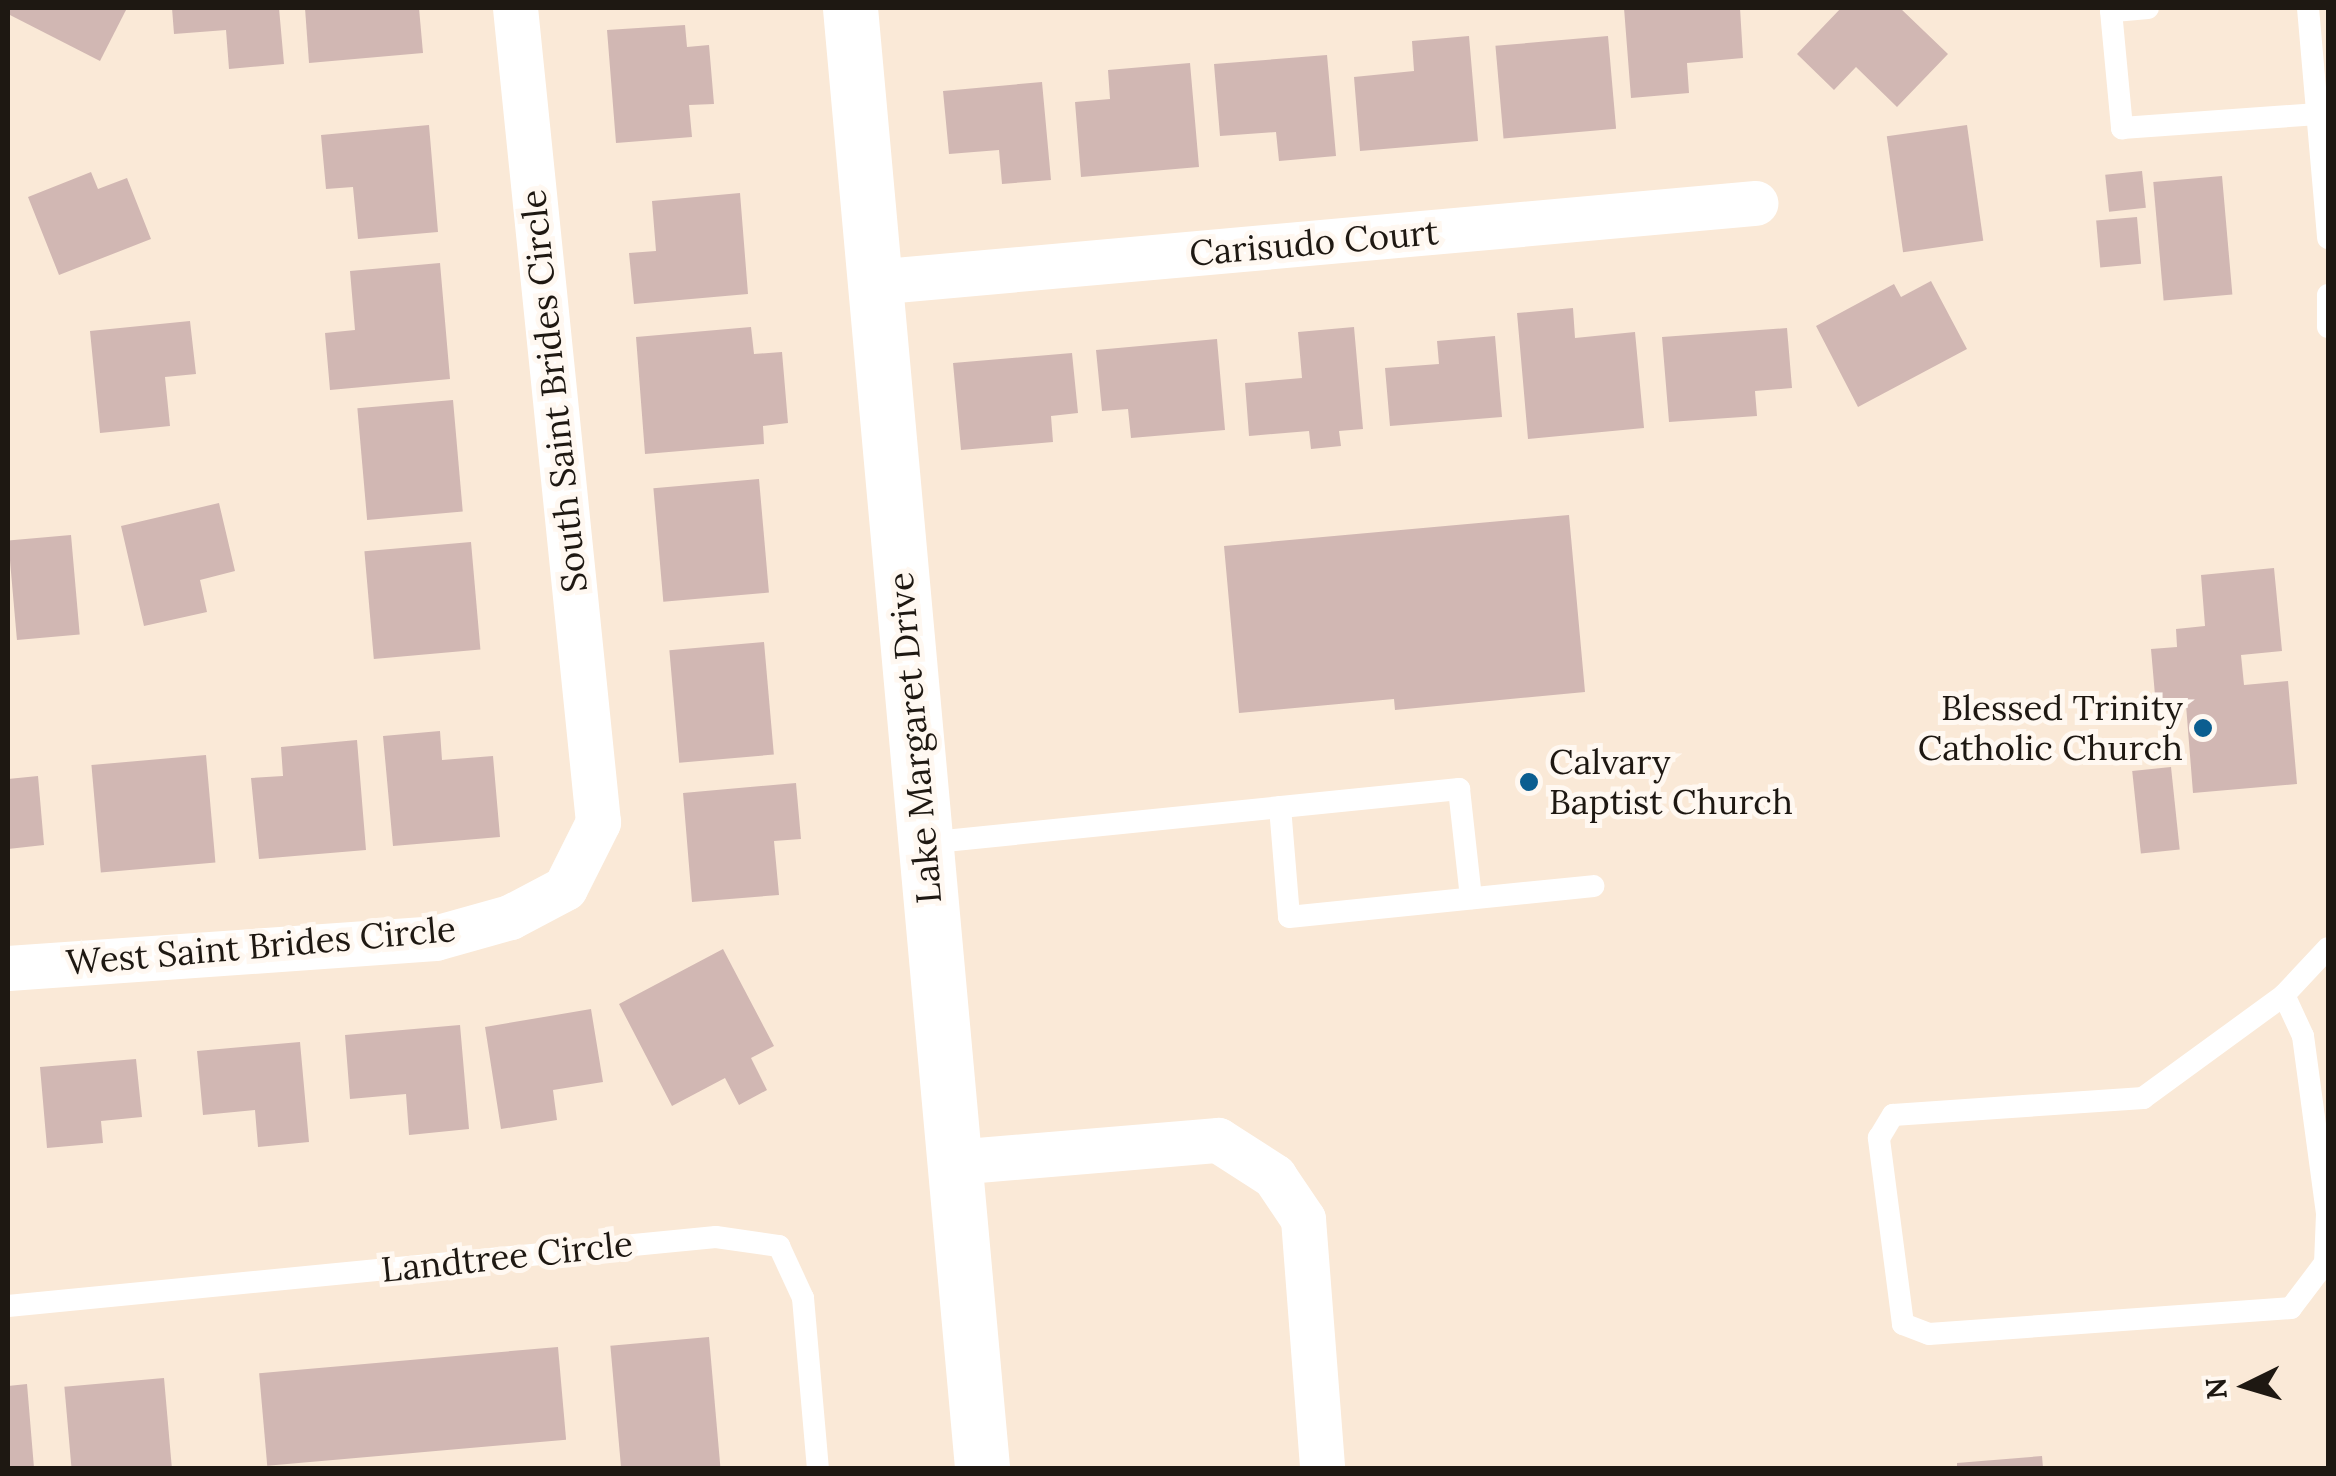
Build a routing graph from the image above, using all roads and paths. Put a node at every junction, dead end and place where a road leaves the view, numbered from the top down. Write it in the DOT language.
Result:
graph roads {
  1 [pos="515,8"];
  2 [pos="850,8"];
  3 [pos="2148,8"];
  4 [pos="2308,8"];
  5 [pos="2317,114"];
  6 [pos="1756,203"];
  7 [pos="2328,238"];
  8 [pos="873,282"];
  9 [pos="2328,294"];
  10 [pos="2328,327"];
  11 [pos="594,774"];
  12 [pos="1280,807"];
  13 [pos="925,843"];
  14 [pos="1593,886"];
  15 [pos="1471,898"];
  16 [pos="2328,948"];
  17 [pos="8,968"];
  18 [pos="2284,995"];
  19 [pos="954,1162"];
  20 [pos="8,1306"];
  21 [pos="818,1468"];
  22 [pos="982,1468"];
  23 [pos="1322,1468"];
  1 -- 11 [label="street, South Saint Brides Circle"];
  2 -- 8 [label="street, Lake Margaret Drive"];
  3 -- 5 [label="lane"];
  4 -- 5 [label="lane"];
  5 -- 7 [label="lane"];
  6 -- 8 [label="street, Carisudo Court"];
  8 -- 13 [label="street, Lake Margaret Drive"];
  9 -- 10 [label="lane"];
  11 -- 17 [label="street, West Saint Brides Circle"];
  12 -- 13 [label="lane"];
  12 -- 15 [label="lane"];
  12 -- 15 [label="lane"];
  13 -- 19 [label="street, Lake Margaret Drive"];
  14 -- 15 [label="lane"];
  16 -- 18 [label="lane"];
  18 -- 18 [label="lane"];
  19 -- 22 [label="street, Lake Margaret Drive"];
  19 -- 23 [label="street"];
  20 -- 21 [label="lane, Landtree Circle"];
}
